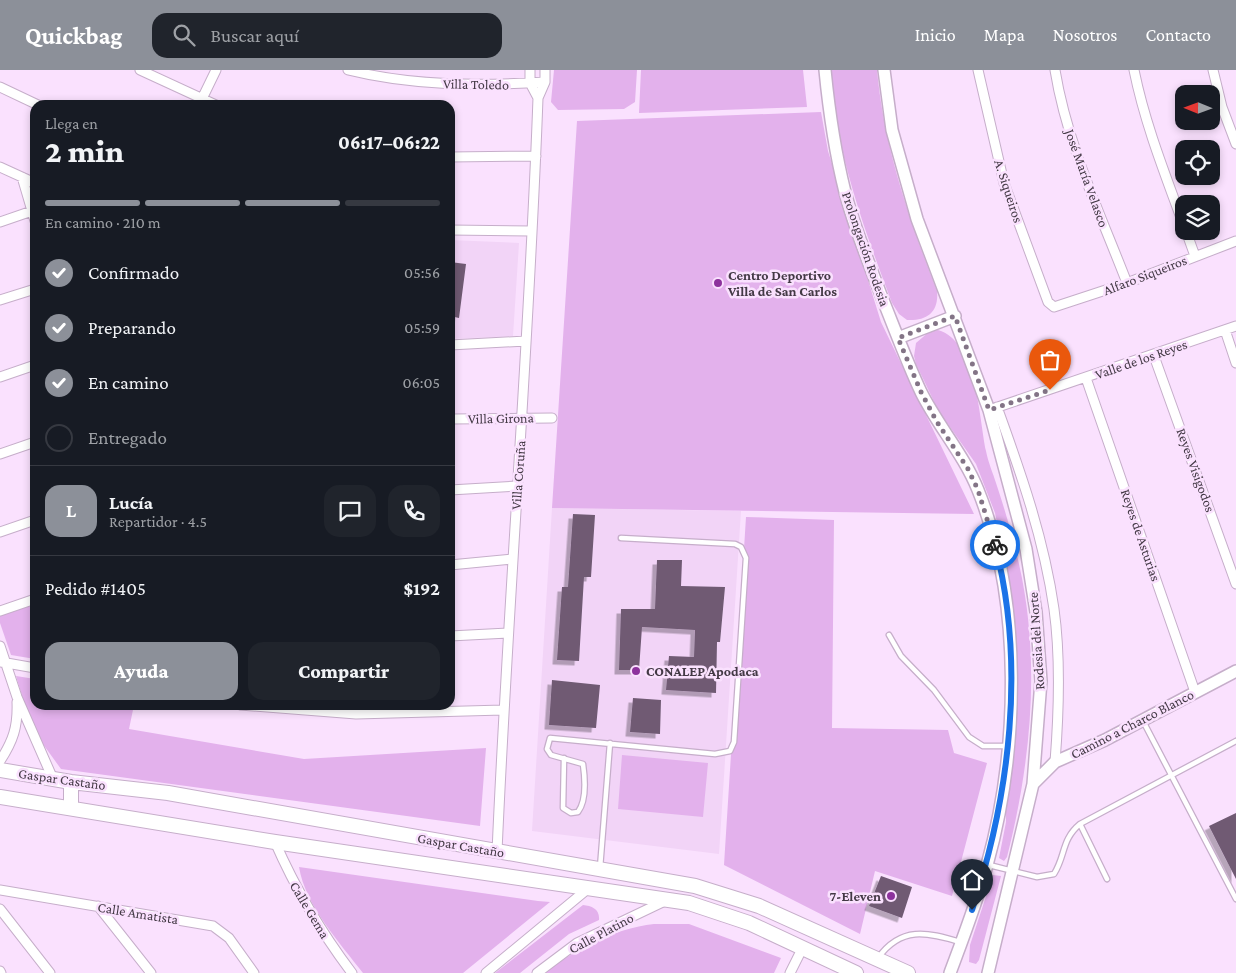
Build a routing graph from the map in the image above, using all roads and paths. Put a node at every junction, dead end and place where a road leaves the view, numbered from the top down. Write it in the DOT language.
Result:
graph roads {
  1 [pos="140,70"];
  2 [pos="216,70"];
  3 [pos="348,70"];
  4 [pos="530,70"];
  5 [pos="545,70"];
  6 [pos="825,70"];
  7 [pos="884,70"];
  8 [pos="978,70"];
  9 [pos="1055,70"];
  10 [pos="1134,70"];
  11 [pos="1213,70"];
  12 [pos="545,82"];
  13 [pos="530,83"];
  14 [pos="0,86"];
  15 [pos="538,98"];
  16 [pos="197,100"];
  17 [pos="202,100"];
  18 [pos="30,101"];
  19 [pos="1236,144"];
  20 [pos="536,156"];
  21 [pos="455,157"];
  22 [pos="0,167"];
  23 [pos="22,177"];
  24 [pos="30,181"];
  25 [pos="1175,202"];
  26 [pos="30,204"];
  27 [pos="30,212"];
  28 [pos="0,222"];
  29 [pos="455,230"];
  30 [pos="531,231"];
  31 [pos="1189,240"];
  32 [pos="1236,241"];
  33 [pos="1195,256"];
  34 [pos="1127,282"];
  35 [pos="30,291"];
  36 [pos="0,300"];
  37 [pos="1054,307"];
  38 [pos="955,316"];
  39 [pos="1236,326"];
  40 [pos="1225,330"];
  41 [pos="898,338"];
  42 [pos="526,341"];
  43 [pos="455,345"];
  44 [pos="1154,356"];
  45 [pos="1236,363"];
  46 [pos="30,367"];
  47 [pos="0,377"];
  48 [pos="1086,378"];
  49 [pos="993,408"];
  50 [pos="522,418"];
  51 [pos="552,418"];
  52 [pos="455,419"];
  53 [pos="30,444"];
  54 [pos="0,454"];
  55 [pos="518,486"];
  56 [pos="455,490"];
  57 [pos="30,522"];
  58 [pos="0,532"];
  59 [pos="622,538"];
  60 [pos="512,559"];
  61 [pos="455,564"];
  62 [pos="1236,584"];
  63 [pos="30,601"];
  64 [pos="0,611"];
  65 [pos="508,633"];
  66 [pos="889,635"];
  67 [pos="455,636"];
  68 [pos="0,646"];
  69 [pos="3,662"];
  70 [pos="30,667"];
  71 [pos="1236,671"];
  72 [pos="1195,692"];
  73 [pos="17,697"];
  74 [pos="304,710"];
  75 [pos="503,710"];
  76 [pos="1143,720"];
  77 [pos="1236,741"];
  78 [pos="610,743"];
  79 [pos="1008,746"];
  80 [pos="564,758"];
  81 [pos="0,761"];
  82 [pos="1055,762"];
  83 [pos="0,770"];
  84 [pos="1171,776"];
  85 [pos="53,778"];
  86 [pos="71,782"];
  87 [pos="1034,784"];
  88 [pos="0,797"];
  89 [pos="71,808"];
  90 [pos="1080,824"];
  91 [pos="275,842"];
  92 [pos="498,852"];
  93 [pos="987,865"];
  94 [pos="600,870"];
  95 [pos="1012,872"];
  96 [pos="1107,879"];
  97 [pos="590,887"];
  98 [pos="0,890"];
  99 [pos="670,899"];
  100 [pos="1236,899"];
  101 [pos="98,906"];
  102 [pos="0,909"];
  103 [pos="962,942"];
  104 [pos="803,947"];
  105 [pos="878,959"];
  106 [pos="50,973"];
  107 [pos="151,973"];
  108 [pos="254,973"];
  109 [pos="352,973"];
  110 [pos="486,973"];
  111 [pos="537,973"];
  112 [pos="790,973"];
  113 [pos="856,973"];
  114 [pos="908,973"];
  115 [pos="950,973"];
  116 [pos="988,973"];
  1 -- 16 [label="street"];
  2 -- 17 [label="street"];
  3 -- 13 [label="street, Villa Toledo"];
  4 -- 13 [label="street"];
  5 -- 12 [label="street, Villa Coruña"];
  6 -- 41 [label="street, Prolongación Rodesia"];
  7 -- 38 [label="street"];
  8 -- 37 [label="street, A. Siqueiros"];
  9 -- 34 [label="street, José María Velasco"];
  10 -- 25 [label="street"];
  11 -- 19 [label="street"];
  12 -- 13 [label="street, Villa Toledo"];
  12 -- 15 [label="street, Villa Coruña"];
  13 -- 15 [label="street"];
  14 -- 18 [label="street"];
  15 -- 20 [label="street, Villa Coruña"];
  20 -- 21 [label="street"];
  20 -- 30 [label="street, Villa Coruña"];
  22 -- 23 [label="street"];
  23 -- 24 [label="street"];
  23 -- 26 [label="street"];
  27 -- 28 [label="street"];
  29 -- 30 [label="street"];
  30 -- 42 [label="street, Villa Coruña"];
  31 -- 33 [label="street"];
  32 -- 33 [label="street, Alfaro Siqueiros"];
  33 -- 34 [label="street, Alfaro Siqueiros"];
  34 -- 37 [label="street, Alfaro Siqueiros"];
  35 -- 36 [label="street"];
  38 -- 41 [label="street"];
  38 -- 49 [label="street, Rodesia del Norte"];
  39 -- 40 [label="street, Valle de los Reyes"];
  40 -- 44 [label="street, Valle de los Reyes"];
  40 -- 45 [label="street"];
  41 -- 79 [label="street, Rodesia del Norte"];
  42 -- 43 [label="street"];
  42 -- 50 [label="street, Villa Coruña"];
  44 -- 48 [label="street, Valle de los Reyes"];
  44 -- 62 [label="street, Reyes Visigodos"];
  46 -- 47 [label="street"];
  48 -- 49 [label="street, Valle de los Reyes"];
  48 -- 72 [label="street, Reyes de Asturias"];
  49 -- 82 [label="street"];
  49 -- 87 [label="street, Rodesia del Norte"];
  50 -- 51 [label="street, Villa Girona"];
  50 -- 52 [label="street, Villa Girona"];
  50 -- 55 [label="street, Villa Coruña"];
  53 -- 54 [label="street"];
  55 -- 56 [label="street"];
  55 -- 60 [label="street, Villa Coruña"];
  57 -- 58 [label="street"];
  59 -- 78 [label="lane"];
  60 -- 61 [label="street"];
  60 -- 65 [label="street, Villa Coruña"];
  63 -- 64 [label="street"];
  65 -- 67 [label="street"];
  65 -- 75 [label="street, Villa Coruña"];
  66 -- 79 [label="lane"];
  68 -- 69 [label="street"];
  69 -- 70 [label="street"];
  69 -- 73 [label="street"];
  71 -- 72 [label="street, Camino a Charco Blanco"];
  72 -- 76 [label="street, Camino a Charco Blanco"];
  73 -- 81 [label="street"];
  73 -- 85 [label="street"];
  74 -- 75 [label="street"];
  75 -- 92 [label="street, Villa Coruña"];
  76 -- 82 [label="street, Camino a Charco Blanco"];
  76 -- 84 [label="lane"];
  77 -- 84 [label="lane"];
  78 -- 80 [label="lane"];
  78 -- 94 [label="lane"];
  79 -- 93 [label="street, Rodesia del Norte"];
  80 -- 80 [label="lane"];
  82 -- 87 [label="street, Camino a Charco Blanco"];
  83 -- 85 [label="main road, Gaspar Castaño"];
  84 -- 90 [label="lane"];
  84 -- 100 [label="lane"];
  85 -- 86 [label="main road, Gaspar Castaño"];
  86 -- 89 [label="main road"];
  86 -- 92 [label="main road, Gaspar Castaño"];
  87 -- 95 [label="street, Rodesia del Norte"];
  88 -- 89 [label="main road, Gaspar Castaño"];
  89 -- 91 [label="main road, Gaspar Castaño"];
  90 -- 95 [label="lane"];
  90 -- 96 [label="lane"];
  91 -- 97 [label="main road, Gaspar Castaño"];
  91 -- 109 [label="street, Calle Gema"];
  92 -- 94 [label="main road, Gaspar Castaño"];
  93 -- 95 [label="lane"];
  93 -- 103 [label="street, Rodesia del Norte"];
  94 -- 105 [label="main road, Gaspar Castaño"];
  95 -- 116 [label="street, Rodesia del Norte"];
  97 -- 99 [label="main road, Gaspar Castaño"];
  97 -- 110 [label="street"];
  98 -- 101 [label="street, Calle Amatista"];
  99 -- 104 [label="main road, Gaspar Castaño"];
  99 -- 111 [label="street, Calle Platino"];
  101 -- 107 [label="street"];
  101 -- 108 [label="street, Calle Amatista"];
  102 -- 106 [label="street"];
  103 -- 105 [label="lane"];
  103 -- 115 [label="street, Rodesia del Norte"];
  104 -- 112 [label="street"];
  104 -- 113 [label="main road, Gaspar Castaño"];
  105 -- 114 [label="main road, Gaspar Castaño"];
}
